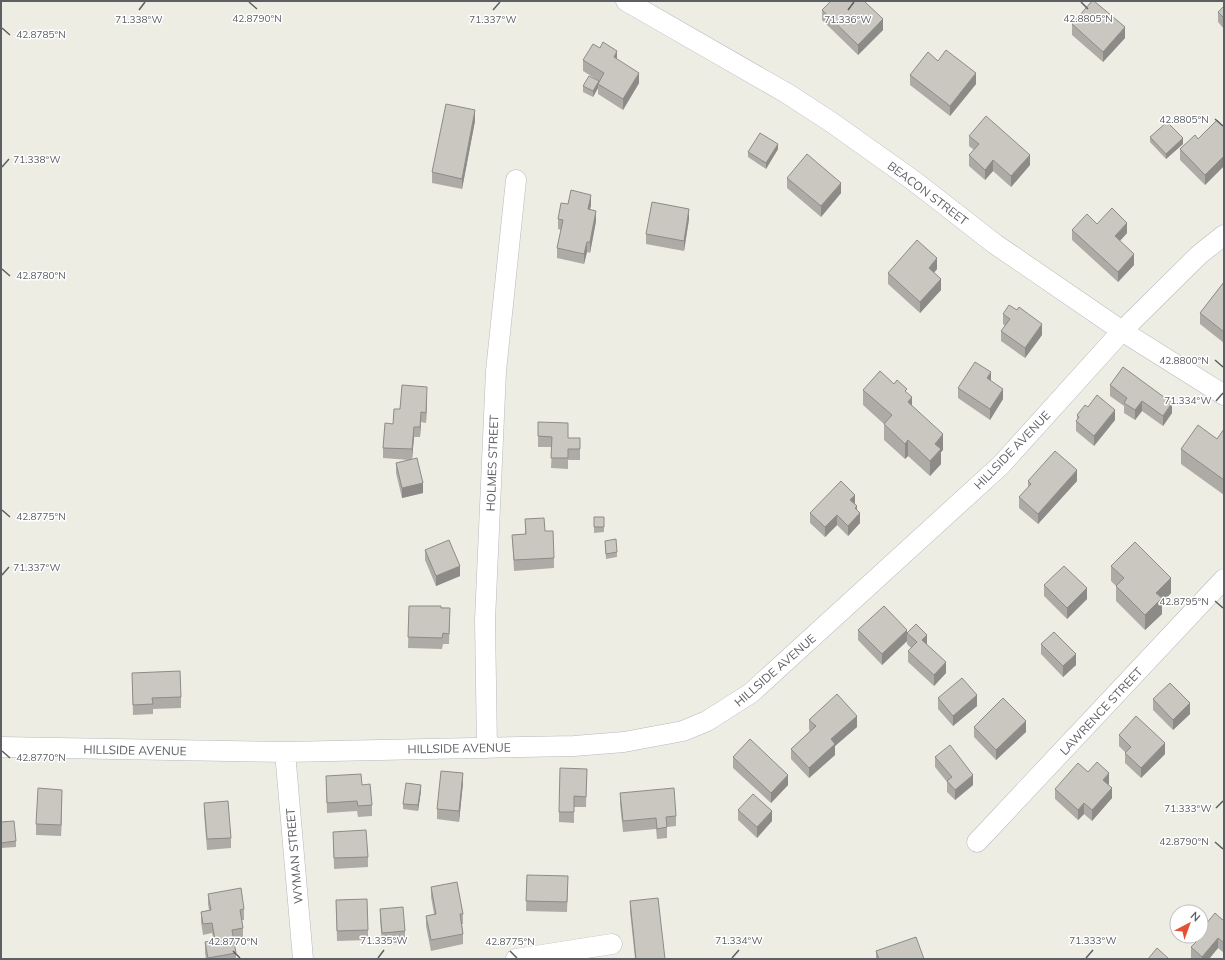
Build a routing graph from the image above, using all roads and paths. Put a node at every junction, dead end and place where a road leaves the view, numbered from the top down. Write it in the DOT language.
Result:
graph roads {
  1 [pos="626,1"];
  2 [pos="516,180"];
  3 [pos="1224,235"];
  4 [pos="1122,331"];
  5 [pos="1224,395"];
  6 [pos="1224,579"];
  7 [pos="1,747"];
  8 [pos="487,748"];
  9 [pos="285,752"];
  10 [pos="978,842"];
  11 [pos="612,944"];
  12 [pos="303,959"];
  13 [pos="516,959"];
  1 -- 4 [label="street, BEACON STREET"];
  2 -- 8 [label="street, HOLMES STREET"];
  3 -- 4 [label="street, HILLSIDE AVENUE"];
  4 -- 5 [label="street, BEACON STREET"];
  4 -- 8 [label="street, HILLSIDE AVENUE"];
  6 -- 10 [label="street, LAWRENCE STREET"];
  7 -- 9 [label="street, HILLSIDE AVENUE"];
  8 -- 9 [label="street, HILLSIDE AVENUE"];
  9 -- 12 [label="street, WYMAN STREET"];
  11 -- 13 [label="street"];
}
